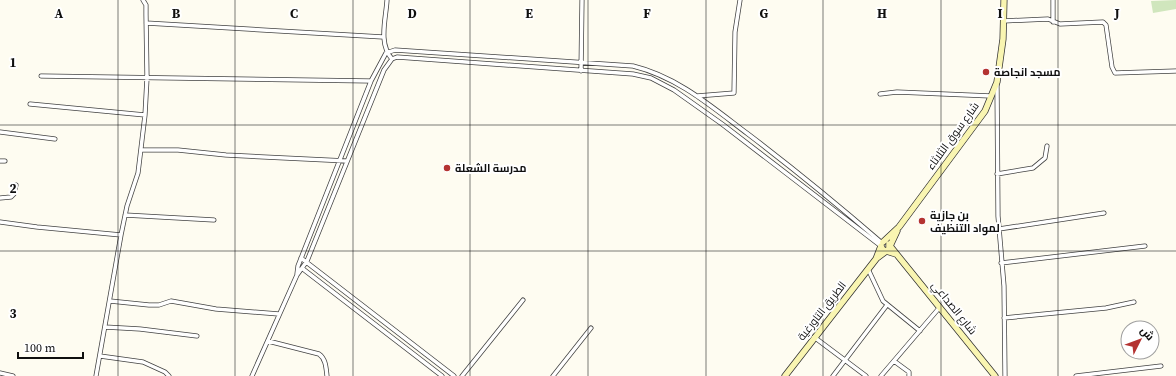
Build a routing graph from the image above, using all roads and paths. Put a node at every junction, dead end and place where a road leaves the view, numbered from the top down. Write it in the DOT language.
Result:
graph roads {
  1 [pos="143,0"];
  2 [pos="386,0"];
  3 [pos="582,0"];
  4 [pos="740,0"];
  5 [pos="1004,0"];
  6 [pos="1053,0"];
  7 [pos="1004,21"];
  8 [pos="1052,22"];
  9 [pos="146,23"];
  10 [pos="383,37"];
  11 [pos="386,53"];
  12 [pos="480,56"];
  13 [pos="392,59"];
  14 [pos="480,63"];
  15 [pos="580,64"];
  16 [pos="581,71"];
  17 [pos="1176,71"];
  18 [pos="41,76"];
  19 [pos="147,78"];
  20 [pos="371,81"];
  21 [pos="997,82"];
  22 [pos="880,94"];
  23 [pos="697,96"];
  24 [pos="992,96"];
  25 [pos="30,104"];
  26 [pos="145,115"];
  27 [pos="0,132"];
  28 [pos="55,139"];
  29 [pos="1048,146"];
  30 [pos="141,150"];
  31 [pos="772,152"];
  32 [pos="768,159"];
  33 [pos="340,160"];
  34 [pos="0,161"];
  35 [pos="5,162"];
  36 [pos="347,162"];
  37 [pos="997,174"];
  38 [pos="16,185"];
  39 [pos="0,198"];
  40 [pos="1104,213"];
  41 [pos="125,215"];
  42 [pos="214,220"];
  43 [pos="0,222"];
  44 [pos="899,227"];
  45 [pos="999,229"];
  46 [pos="121,235"];
  47 [pos="882,244"];
  48 [pos="890,246"];
  49 [pos="1145,246"];
  50 [pos="886,251"];
  51 [pos="897,254"];
  52 [pos="301,258"];
  53 [pos="876,259"];
  54 [pos="307,261"];
  55 [pos="1001,263"];
  56 [pos="298,266"];
  57 [pos="303,269"];
  58 [pos="868,269"];
  59 [pos="297,276"];
  60 [pos="523,300"];
  61 [pos="110,301"];
  62 [pos="1134,302"];
  63 [pos="887,305"];
  64 [pos="940,307"];
  65 [pos="280,314"];
  66 [pos="1004,318"];
  67 [pos="105,327"];
  68 [pos="590,328"];
  69 [pos="920,331"];
  70 [pos="198,336"];
  71 [pos="814,337"];
  72 [pos="268,341"];
  73 [pos="100,356"];
  74 [pos="845,360"];
  75 [pos="894,361"];
  76 [pos="1161,366"];
  77 [pos="0,372"];
  78 [pos="14,376"];
  79 [pos="96,376"];
  80 [pos="169,376"];
  81 [pos="252,376"];
  82 [pos="327,376"];
  83 [pos="442,376"];
  84 [pos="454,376"];
  85 [pos="462,376"];
  86 [pos="553,376"];
  87 [pos="785,376"];
  88 [pos="833,376"];
  89 [pos="866,376"];
  90 [pos="881,376"];
  91 [pos="909,376"];
  92 [pos="995,376"];
  93 [pos="1005,376"];
  94 [pos="1076,376"];
  1 -- 9 [label="street"];
  2 -- 10 [label="street"];
  3 -- 15 [label="street"];
  4 -- 23 [label="street"];
  5 -- 7 [label="street, شارع سوق الثلاثاء"];
  6 -- 8 [label="street"];
  7 -- 8 [label="street"];
  7 -- 21 [label="street, شارع سوق الثلاثاء"];
  8 -- 17 [label="street"];
  9 -- 10 [label="street"];
  9 -- 19 [label="street"];
  10 -- 11 [label="street"];
  11 -- 12 [label="street"];
  11 -- 13 [label="street"];
  11 -- 20 [label="street"];
  12 -- 14 [label="street"];
  12 -- 15 [label="street"];
  13 -- 14 [label="street"];
  13 -- 36 [label="street"];
  14 -- 16 [label="street"];
  15 -- 16 [label="street"];
  15 -- 23 [label="street"];
  16 -- 32 [label="street"];
  18 -- 19 [label="street"];
  19 -- 20 [label="street"];
  19 -- 26 [label="street"];
  20 -- 33 [label="street"];
  21 -- 24 [label="street, شارع سوق الثلاثاء"];
  21 -- 37 [label="street"];
  22 -- 24 [label="street"];
  23 -- 31 [label="street"];
  24 -- 44 [label="street, شارع سوق الثلاثاء"];
  25 -- 26 [label="street"];
  26 -- 30 [label="street"];
  27 -- 28 [label="street"];
  29 -- 37 [label="street"];
  30 -- 33 [label="street"];
  30 -- 41 [label="street"];
  31 -- 32 [label="street"];
  31 -- 47 [label="street"];
  32 -- 47 [label="street"];
  33 -- 36 [label="street"];
  33 -- 52 [label="street"];
  34 -- 35 [label="street"];
  36 -- 54 [label="street"];
  37 -- 45 [label="street"];
  38 -- 39 [label="street"];
  40 -- 45 [label="street"];
  41 -- 42 [label="street"];
  41 -- 46 [label="street"];
  43 -- 46 [label="street"];
  44 -- 47 [label="street"];
  44 -- 48 [label="street"];
  45 -- 55 [label="street"];
  46 -- 61 [label="street"];
  47 -- 48 [label="street"];
  47 -- 50 [label="street"];
  47 -- 53 [label="street"];
  48 -- 50 [label="street"];
  48 -- 51 [label="street, شارع الصداعي"];
  49 -- 55 [label="street"];
  50 -- 51 [label="street"];
  50 -- 53 [label="street"];
  51 -- 64 [label="street, شارع الصداعي"];
  52 -- 54 [label="street"];
  52 -- 56 [label="street"];
  53 -- 58 [label="street, الطريق التاورغية"];
  54 -- 57 [label="street"];
  54 -- 84 [label="street"];
  55 -- 66 [label="street"];
  56 -- 57 [label="street"];
  56 -- 59 [label="street"];
  57 -- 59 [label="street"];
  57 -- 83 [label="street"];
  58 -- 63 [label="street"];
  58 -- 71 [label="street, الطريق التاورغية"];
  59 -- 65 [label="street"];
  60 -- 85 [label="street"];
  61 -- 65 [label="street"];
  61 -- 67 [label="street"];
  62 -- 66 [label="street"];
  63 -- 69 [label="street"];
  63 -- 74 [label="street"];
  64 -- 69 [label="street"];
  64 -- 92 [label="street, شارع الصداعي"];
  65 -- 72 [label="street"];
  66 -- 93 [label="street"];
  67 -- 70 [label="street"];
  67 -- 73 [label="street"];
  68 -- 86 [label="street"];
  69 -- 75 [label="street"];
  71 -- 74 [label="street"];
  71 -- 87 [label="street, الطريق التاورغية"];
  72 -- 81 [label="street"];
  72 -- 82 [label="street"];
  73 -- 79 [label="street"];
  73 -- 80 [label="street"];
  74 -- 88 [label="street"];
  74 -- 89 [label="street"];
  75 -- 90 [label="street"];
  75 -- 91 [label="street"];
  76 -- 94 [label="street"];
  77 -- 78 [label="street"];
}
